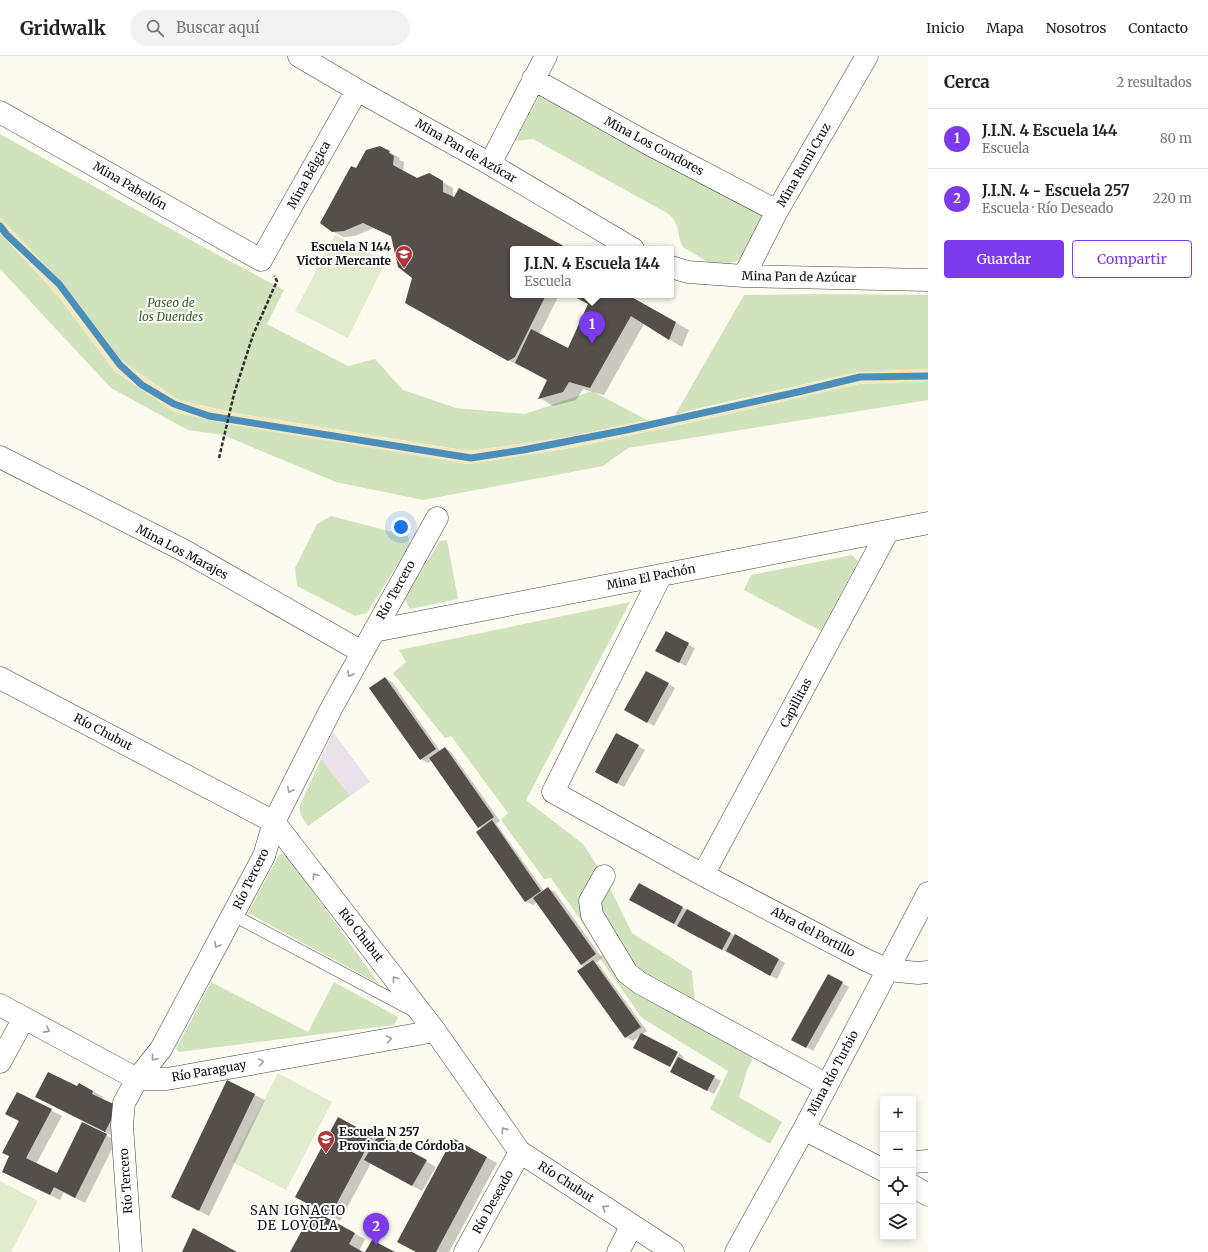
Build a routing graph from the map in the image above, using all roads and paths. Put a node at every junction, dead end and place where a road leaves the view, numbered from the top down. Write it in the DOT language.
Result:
graph roads {
  1 [pos="299,56"];
  2 [pos="546,56"];
  3 [pos="867,56"];
  4 [pos="329,63"];
  5 [pos="533,79"];
  6 [pos="356,90"];
  7 [pos="0,112"];
  8 [pos="490,164"];
  9 [pos="777,211"];
  10 [pos="628,246"];
  11 [pos="261,260"];
  12 [pos="674,268"];
  13 [pos="744,276"];
  14 [pos="928,280"];
  15 [pos="0,457"];
  16 [pos="219,458"];
  17 [pos="436,518"];
  18 [pos="928,523"];
  19 [pos="888,531"];
  20 [pos="661,575"];
  21 [pos="374,631"];
  22 [pos="362,652"];
  23 [pos="0,678"];
  24 [pos="274,822"];
  25 [pos="703,875"];
  26 [pos="604,876"];
  27 [pos="928,893"];
  28 [pos="233,915"];
  29 [pos="888,970"];
  30 [pos="928,972"];
  31 [pos="0,1005"];
  32 [pos="24,1018"];
  33 [pos="429,1023"];
  34 [pos="0,1062"];
  35 [pos="138,1079"];
  36 [pos="827,1085"];
  37 [pos="804,1129"];
  38 [pos="520,1152"];
  39 [pos="928,1161"];
  40 [pos="916,1162"];
  41 [pos="880,1167"];
  42 [pos="916,1188"];
  43 [pos="928,1195"];
  44 [pos="632,1225"];
  45 [pos="131,1252"];
  46 [pos="465,1252"];
  47 [pos="618,1252"];
  48 [pos="673,1252"];
  49 [pos="736,1252"];
  1 -- 4 [label="street, Mina Pan de Azúcar"];
  2 -- 5 [label="street"];
  3 -- 9 [label="street, Mina Rumi Cruz"];
  4 -- 6 [label="street, Mina Pan de Azúcar"];
  5 -- 8 [label="street"];
  5 -- 9 [label="street, Mina Los Condores"];
  6 -- 8 [label="street, Mina Pan de Azúcar"];
  6 -- 11 [label="street, Mina Bélgica"];
  7 -- 11 [label="street, Mina Pabellón"];
  8 -- 10 [label="street, Mina Pan de Azúcar"];
  9 -- 13 [label="street, Mina Rumi Cruz"];
  11 -- 16 [label="path"];
  12 -- 13 [label="street, Mina Pan de Azúcar"];
  13 -- 14 [label="street, Mina Pan de Azúcar"];
  15 -- 22 [label="street, Mina Los Marajes"];
  17 -- 21 [label="street, Río Tercero"];
  18 -- 19 [label="street, Mina El Pachón"];
  19 -- 20 [label="street, Mina El Pachón"];
  19 -- 25 [label="street, Capillitas"];
  20 -- 21 [label="street, Mina El Pachón"];
  20 -- 25 [label="street, Abra del Portillo"];
  21 -- 22 [label="street, Río Tercero"];
  22 -- 24 [label="street, Río Tercero, one-way"];
  23 -- 24 [label="street, Río Chubut"];
  24 -- 28 [label="street, Río Tercero"];
  33 -- 24 [label="street, Río Chubut, one-way"];
  25 -- 29 [label="street, Abra del Portillo"];
  26 -- 36 [label="street"];
  27 -- 29 [label="street, Mina Río Turbio"];
  28 -- 33 [label="lane"];
  28 -- 35 [label="street, Río Tercero, one-way"];
  29 -- 30 [label="street, Abra del Portillo"];
  29 -- 36 [label="street, Mina Río Turbio"];
  31 -- 32 [label="street, Río Paraguay"];
  32 -- 34 [label="street"];
  32 -- 35 [label="street, Río Paraguay, one-way"];
  35 -- 33 [label="street, Río Paraguay, one-way"];
  38 -- 33 [label="street, Río Chubut, one-way"];
  35 -- 45 [label="street, Río Tercero"];
  36 -- 37 [label="street, Mina Río Turbio"];
  37 -- 41 [label="street"];
  37 -- 49 [label="street, Mina Río Turbio"];
  44 -- 38 [label="street, Río Chubut, one-way"];
  38 -- 46 [label="street, Río Deseado"];
  39 -- 40 [label="street"];
  42 -- 43 [label="street"];
  44 -- 47 [label="street"];
  44 -- 48 [label="street, Río Chubut"];
}
